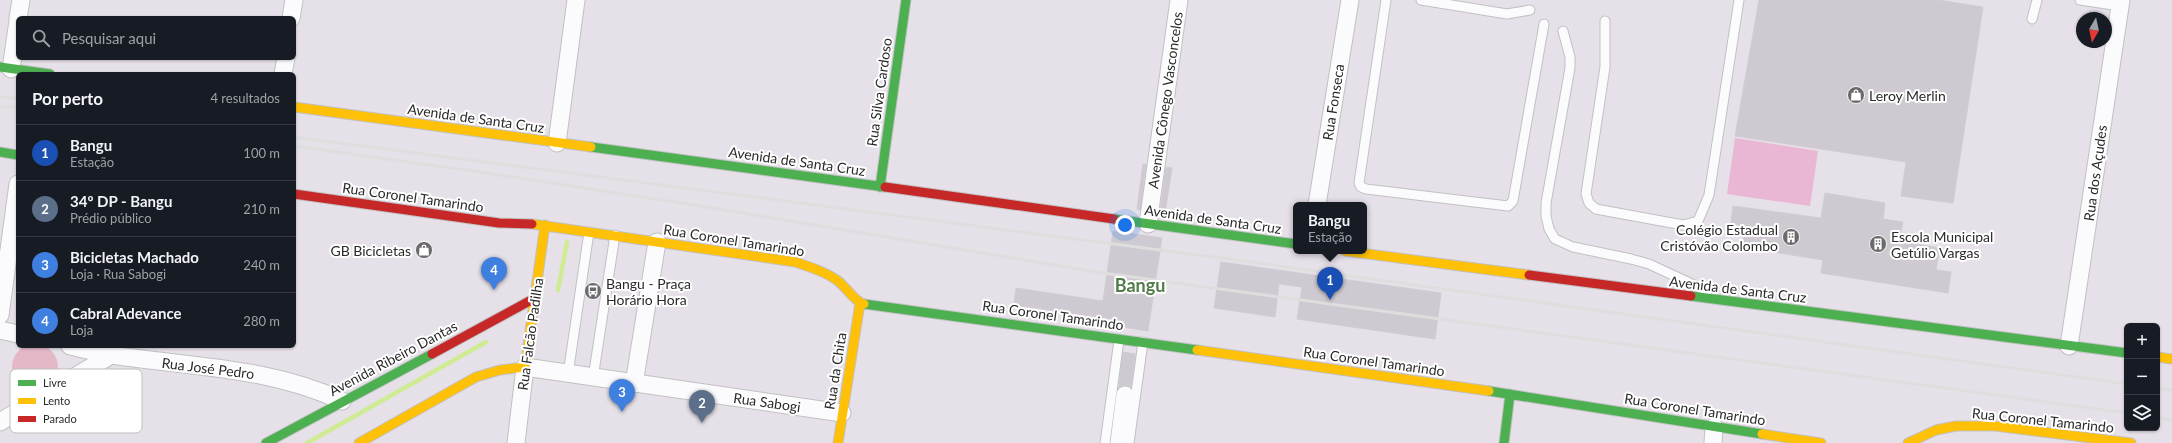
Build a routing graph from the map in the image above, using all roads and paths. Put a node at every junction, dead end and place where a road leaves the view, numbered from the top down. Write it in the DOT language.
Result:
graph roads {
  1 [pos="21,0"];
  2 [pos="294,0"];
  3 [pos="576,0"];
  4 [pos="906,0"];
  5 [pos="1179,0"];
  6 [pos="1350,0"];
  7 [pos="1386,0"];
  8 [pos="1421,0"];
  9 [pos="1739,0"];
  10 [pos="2037,0"];
  11 [pos="2080,0"];
  12 [pos="2120,3"];
  13 [pos="1530,10"];
  14 [pos="18,16"];
  15 [pos="291,16"];
  16 [pos="2032,20"];
  17 [pos="1605,21"];
  18 [pos="1544,24"];
  19 [pos="16,29"];
  20 [pos="1563,31"];
  21 [pos="286,60"];
  22 [pos="6,68"];
  23 [pos="35,72"];
  24 [pos="283,72"];
  25 [pos="296,107"];
  26 [pos="556,143"];
  27 [pos="0,152"];
  28 [pos="16,155"];
  29 [pos="880,187"];
  30 [pos="296,194"];
  31 [pos="16,199"];
  32 [pos="1317,202"];
  33 [pos="1148,224"];
  34 [pos="545,225"];
  35 [pos="589,232"];
  36 [pos="615,235"];
  37 [pos="657,242"];
  38 [pos="1293,244"];
  39 [pos="1367,254"];
  40 [pos="534,298"];
  41 [pos="860,303"];
  42 [pos="1734,303"];
  43 [pos="0,315"];
  44 [pos="0,330"];
  45 [pos="16,334"];
  46 [pos="1120,338"];
  47 [pos="1143,342"];
  48 [pos="2069,346"];
  49 [pos="79,348"];
  50 [pos="2124,353"];
  51 [pos="111,355"];
  52 [pos="2160,357"];
  53 [pos="2172,359"];
  54 [pos="525,367"];
  55 [pos="88,369"];
  56 [pos="568,374"];
  57 [pos="593,378"];
  58 [pos="634,384"];
  59 [pos="1510,394"];
  60 [pos="1125,395"];
  61 [pos="342,401"];
  62 [pos="842,413"];
  63 [pos="10,416"];
  64 [pos="0,422"];
  65 [pos="1714,435"];
  66 [pos="1920,440"];
  67 [pos="266,443"];
  68 [pos="359,443"];
  69 [pos="516,443"];
  70 [pos="838,443"];
  71 [pos="1105,443"];
  72 [pos="1119,443"];
  73 [pos="1129,443"];
  74 [pos="1504,443"];
  75 [pos="1821,443"];
  76 [pos="1908,443"];
  77 [pos="2131,443"];
  1 -- 14 [label="street"];
  2 -- 15 [label="street"];
  3 -- 26 [label="street"];
  4 -- 29 [label="main road, Rua Silva Cardoso"];
  5 -- 33 [label="street, Avenida Cônego Vasconcelos"];
  6 -- 32 [label="street, Rua Fonseca"];
  7 -- 18 [label="lane"];
  8 -- 13 [label="lane"];
  9 -- 17 [label="lane"];
  10 -- 16 [label="lane"];
  11 -- 12 [label="lane"];
  12 -- 48 [label="street, Rua dos Açudes"];
  19 -- 22 [label="street"];
  20 -- 42 [label="lane"];
  21 -- 24 [label="street"];
  22 -- 23 [label="main road"];
  25 -- 26 [label="main road, Avenida de Santa Cruz"];
  26 -- 29 [label="main road, Avenida de Santa Cruz"];
  27 -- 28 [label="main road"];
  29 -- 33 [label="main road, Avenida de Santa Cruz"];
  30 -- 34 [label="main road, Rua Coronel Tamarindo"];
  31 -- 43 [label="street"];
  33 -- 38 [label="main road, Avenida de Santa Cruz"];
  34 -- 35 [label="main road, Rua Coronel Tamarindo"];
  34 -- 40 [label="main road, Rua Falcão Padilha"];
  35 -- 36 [label="main road, Rua Coronel Tamarindo"];
  35 -- 56 [label="lane"];
  36 -- 37 [label="main road, Rua Coronel Tamarindo"];
  36 -- 57 [label="lane"];
  37 -- 41 [label="main road, Rua Coronel Tamarindo"];
  37 -- 58 [label="street"];
  39 -- 42 [label="main road, Avenida de Santa Cruz"];
  40 -- 54 [label="main road, Rua Falcão Padilha"];
  40 -- 61 [label="main road, Avenida Ribeiro Dantas"];
  41 -- 46 [label="main road, Rua Coronel Tamarindo"];
  41 -- 62 [label="main road, Rua da Chita"];
  42 -- 48 [label="main road, Avenida de Santa Cruz"];
  44 -- 45 [label="street"];
  46 -- 47 [label="main road, Rua Coronel Tamarindo"];
  46 -- 71 [label="lane"];
  47 -- 59 [label="main road, Rua Coronel Tamarindo"];
  47 -- 73 [label="lane"];
  48 -- 50 [label="main road, Avenida de Santa Cruz"];
  49 -- 51 [label="street, Rua José Pedro"];
  51 -- 55 [label="street"];
  51 -- 61 [label="street, Rua José Pedro"];
  52 -- 53 [label="main road"];
  54 -- 56 [label="street, Rua Sabogi"];
  54 -- 68 [label="main road"];
  54 -- 69 [label="street, Rua Falcão Padilha"];
  56 -- 57 [label="street, Rua Sabogi"];
  57 -- 58 [label="street, Rua Sabogi"];
  58 -- 62 [label="street, Rua Sabogi"];
  59 -- 65 [label="main road, Rua Coronel Tamarindo"];
  59 -- 74 [label="main road"];
  60 -- 72 [label="street"];
  61 -- 67 [label="main road, Avenida Ribeiro Dantas"];
  62 -- 70 [label="main road, Rua da Chita"];
  63 -- 64 [label="street"];
  65 -- 75 [label="main road, Rua Coronel Tamarindo"];
  66 -- 76 [label="main road, Rua Coronel Tamarindo"];
  66 -- 77 [label="main road, Rua Coronel Tamarindo"];
}
